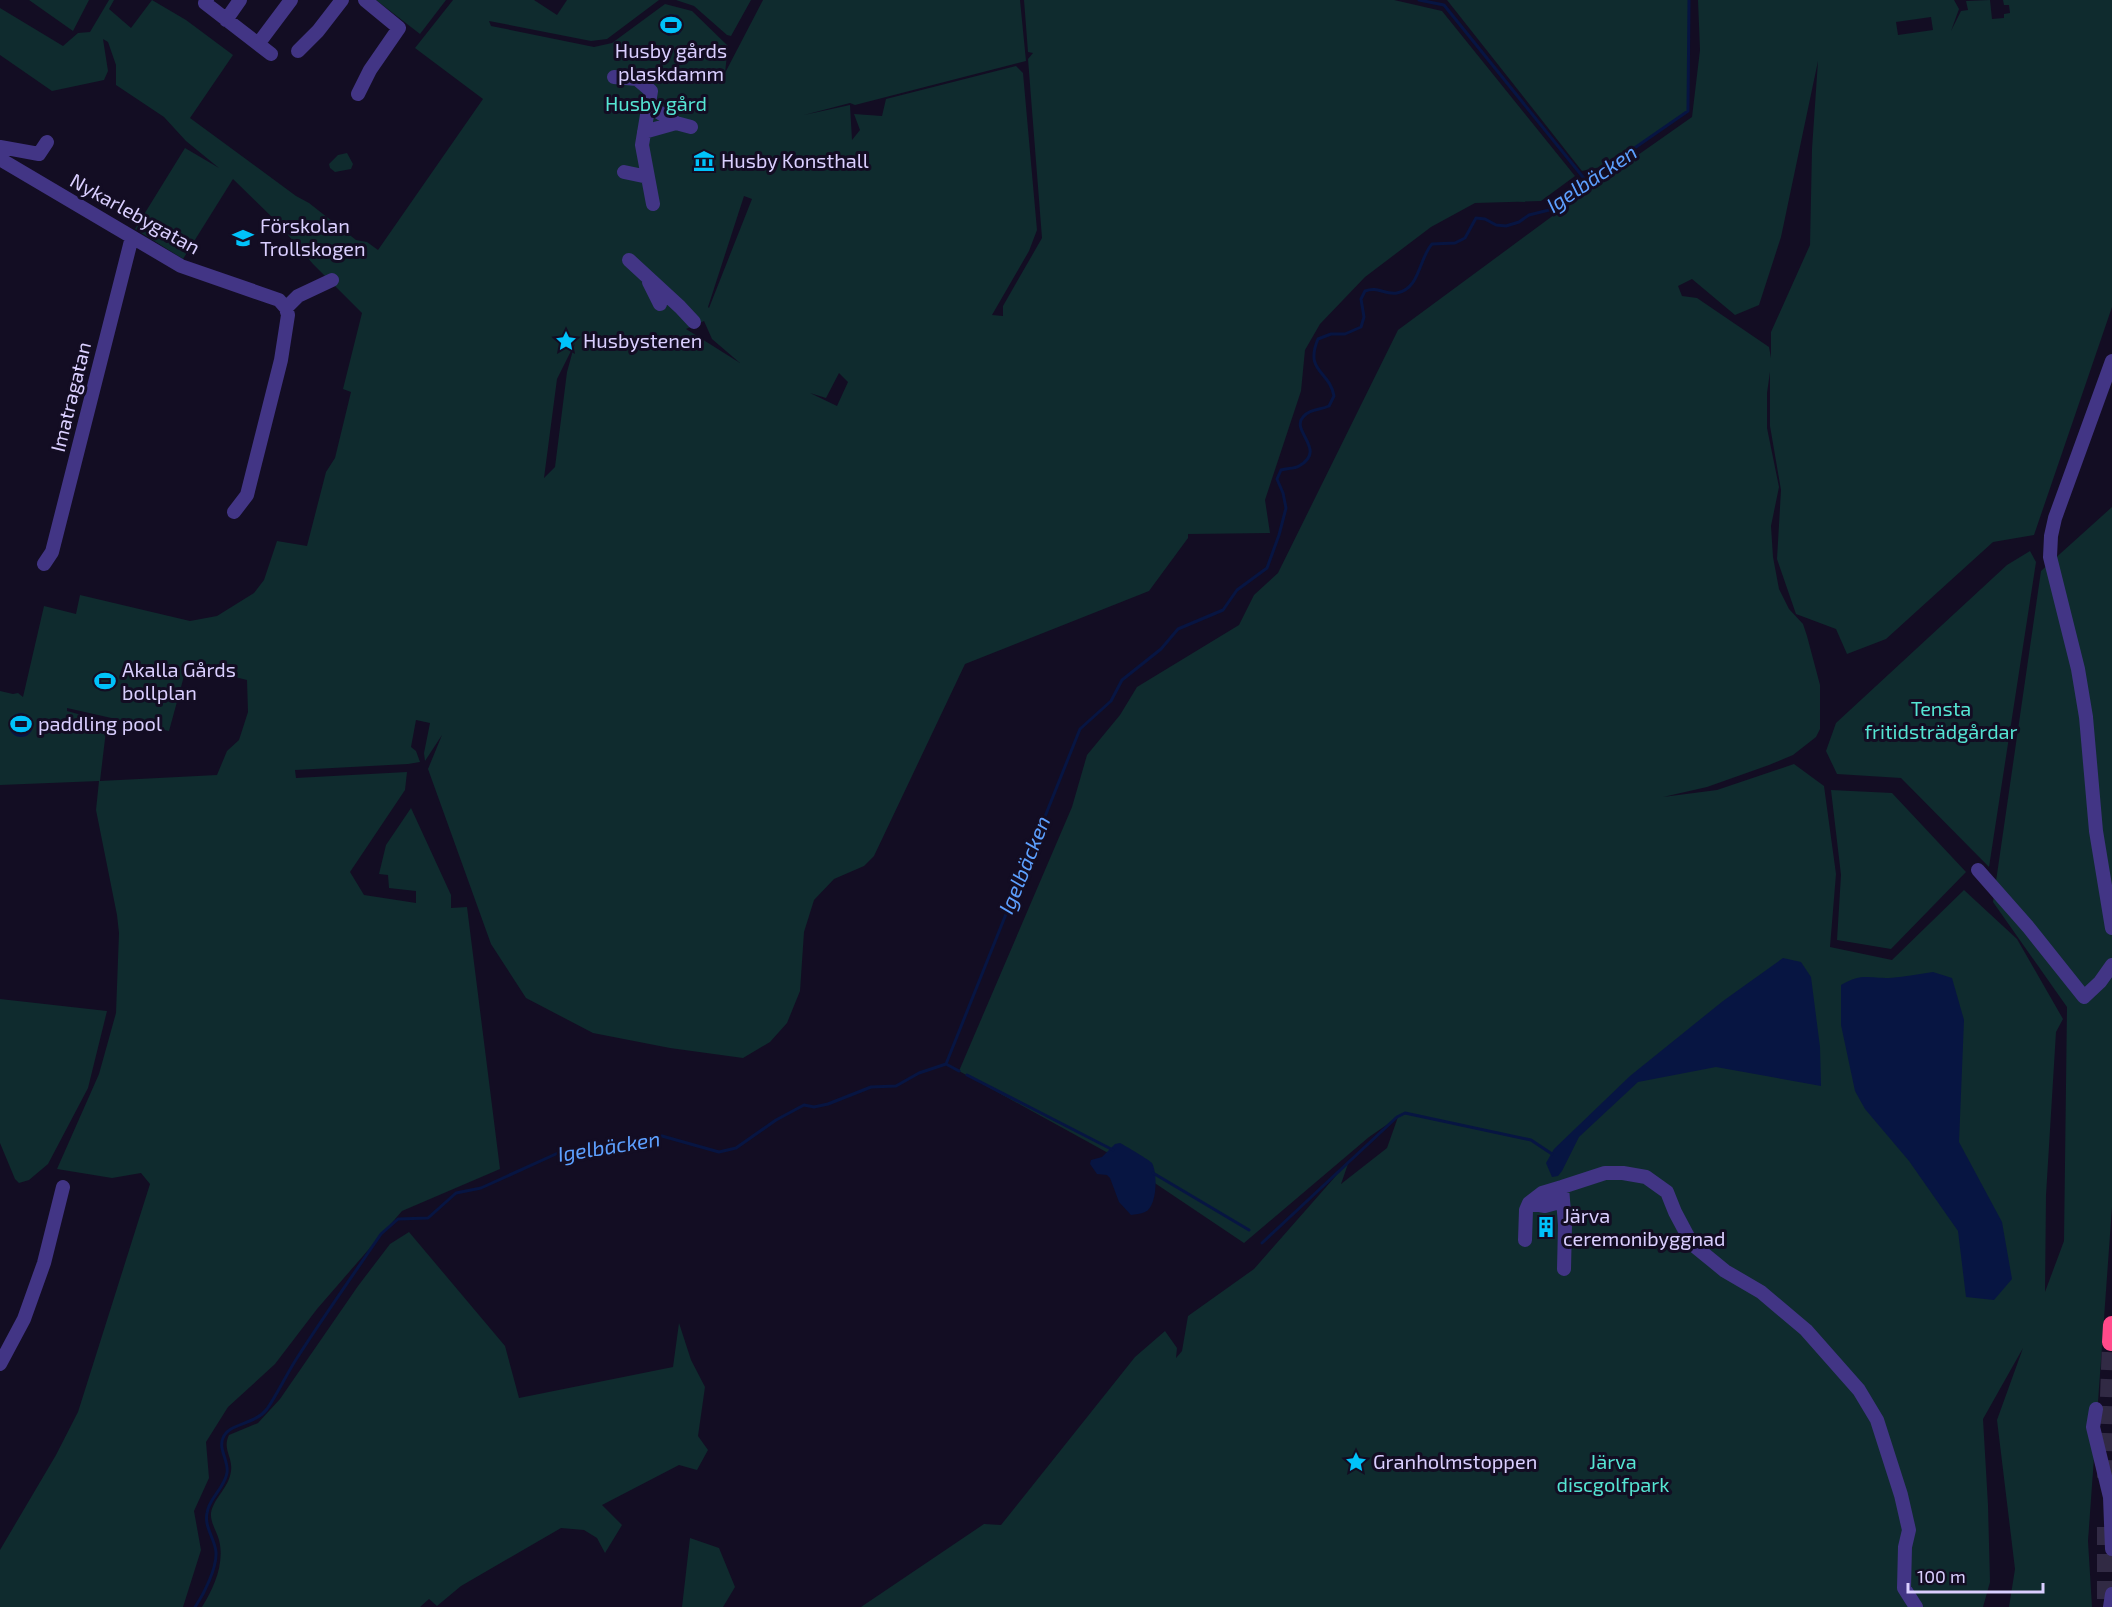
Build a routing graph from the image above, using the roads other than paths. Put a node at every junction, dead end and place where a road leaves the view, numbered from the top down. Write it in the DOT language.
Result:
graph roads {
  1 [pos="240,0"];
  2 [pos="291,0"];
  3 [pos="342,0"];
  4 [pos="365,0"];
  5 [pos="206,2"];
  6 [pos="226,20"];
  7 [pos="258,44"];
  8 [pos="298,51"];
  9 [pos="271,54"];
  10 [pos="614,77"];
  11 [pos="358,94"];
  12 [pos="649,106"];
  13 [pos="676,123"];
  14 [pos="691,127"];
  15 [pos="644,132"];
  16 [pos="47,142"];
  17 [pos="0,147"];
  18 [pos="0,159"];
  19 [pos="624,172"];
  20 [pos="648,177"];
  21 [pos="653,204"];
  22 [pos="132,237"];
  23 [pos="629,260"];
  24 [pos="645,274"];
  25 [pos="332,280"];
  26 [pos="286,308"];
  27 [pos="670,308"];
  28 [pos="694,322"];
  29 [pos="2112,361"];
  30 [pos="234,512"];
  31 [pos="44,564"];
  32 [pos="1978,870"];
  33 [pos="2112,928"];
  34 [pos="2112,964"];
  35 [pos="63,1186"];
  36 [pos="1562,1188"];
  37 [pos="1525,1240"];
  38 [pos="1564,1269"];
  39 [pos="2112,1325"];
  40 [pos="2111,1342"];
  41 [pos="0,1364"];
  42 [pos="2096,1408"];
  43 [pos="2112,1549"];
  44 [pos="2112,1594"];
  45 [pos="1916,1607"];
  46 [pos="2110,1607"];
  1 -- 6 [label="street"];
  2 -- 7 [label="street"];
  3 -- 8 [label="street"];
  4 -- 11 [label="street"];
  5 -- 6 [label="street"];
  6 -- 7 [label="street"];
  7 -- 9 [label="street"];
  10 -- 12 [label="street"];
  12 -- 13 [label="street"];
  12 -- 15 [label="street"];
  13 -- 14 [label="street"];
  13 -- 15 [label="street"];
  15 -- 20 [label="street"];
  16 -- 17 [label="street"];
  18 -- 22 [label="street, Nykarlebygatan"];
  19 -- 20 [label="street"];
  20 -- 21 [label="street"];
  22 -- 26 [label="street, Nykarlebygatan"];
  22 -- 31 [label="street, Imatragatan"];
  23 -- 24 [label="street"];
  24 -- 27 [label="street"];
  24 -- 27 [label="street"];
  25 -- 26 [label="street"];
  26 -- 30 [label="street"];
  27 -- 28 [label="street"];
  29 -- 33 [label="street"];
  32 -- 34 [label="street"];
  35 -- 41 [label="street"];
  36 -- 37 [label="street"];
  36 -- 38 [label="street"];
  36 -- 45 [label="street"];
  39 -- 40 [label="highway"];
  42 -- 43 [label="street"];
  44 -- 46 [label="street"];
}
